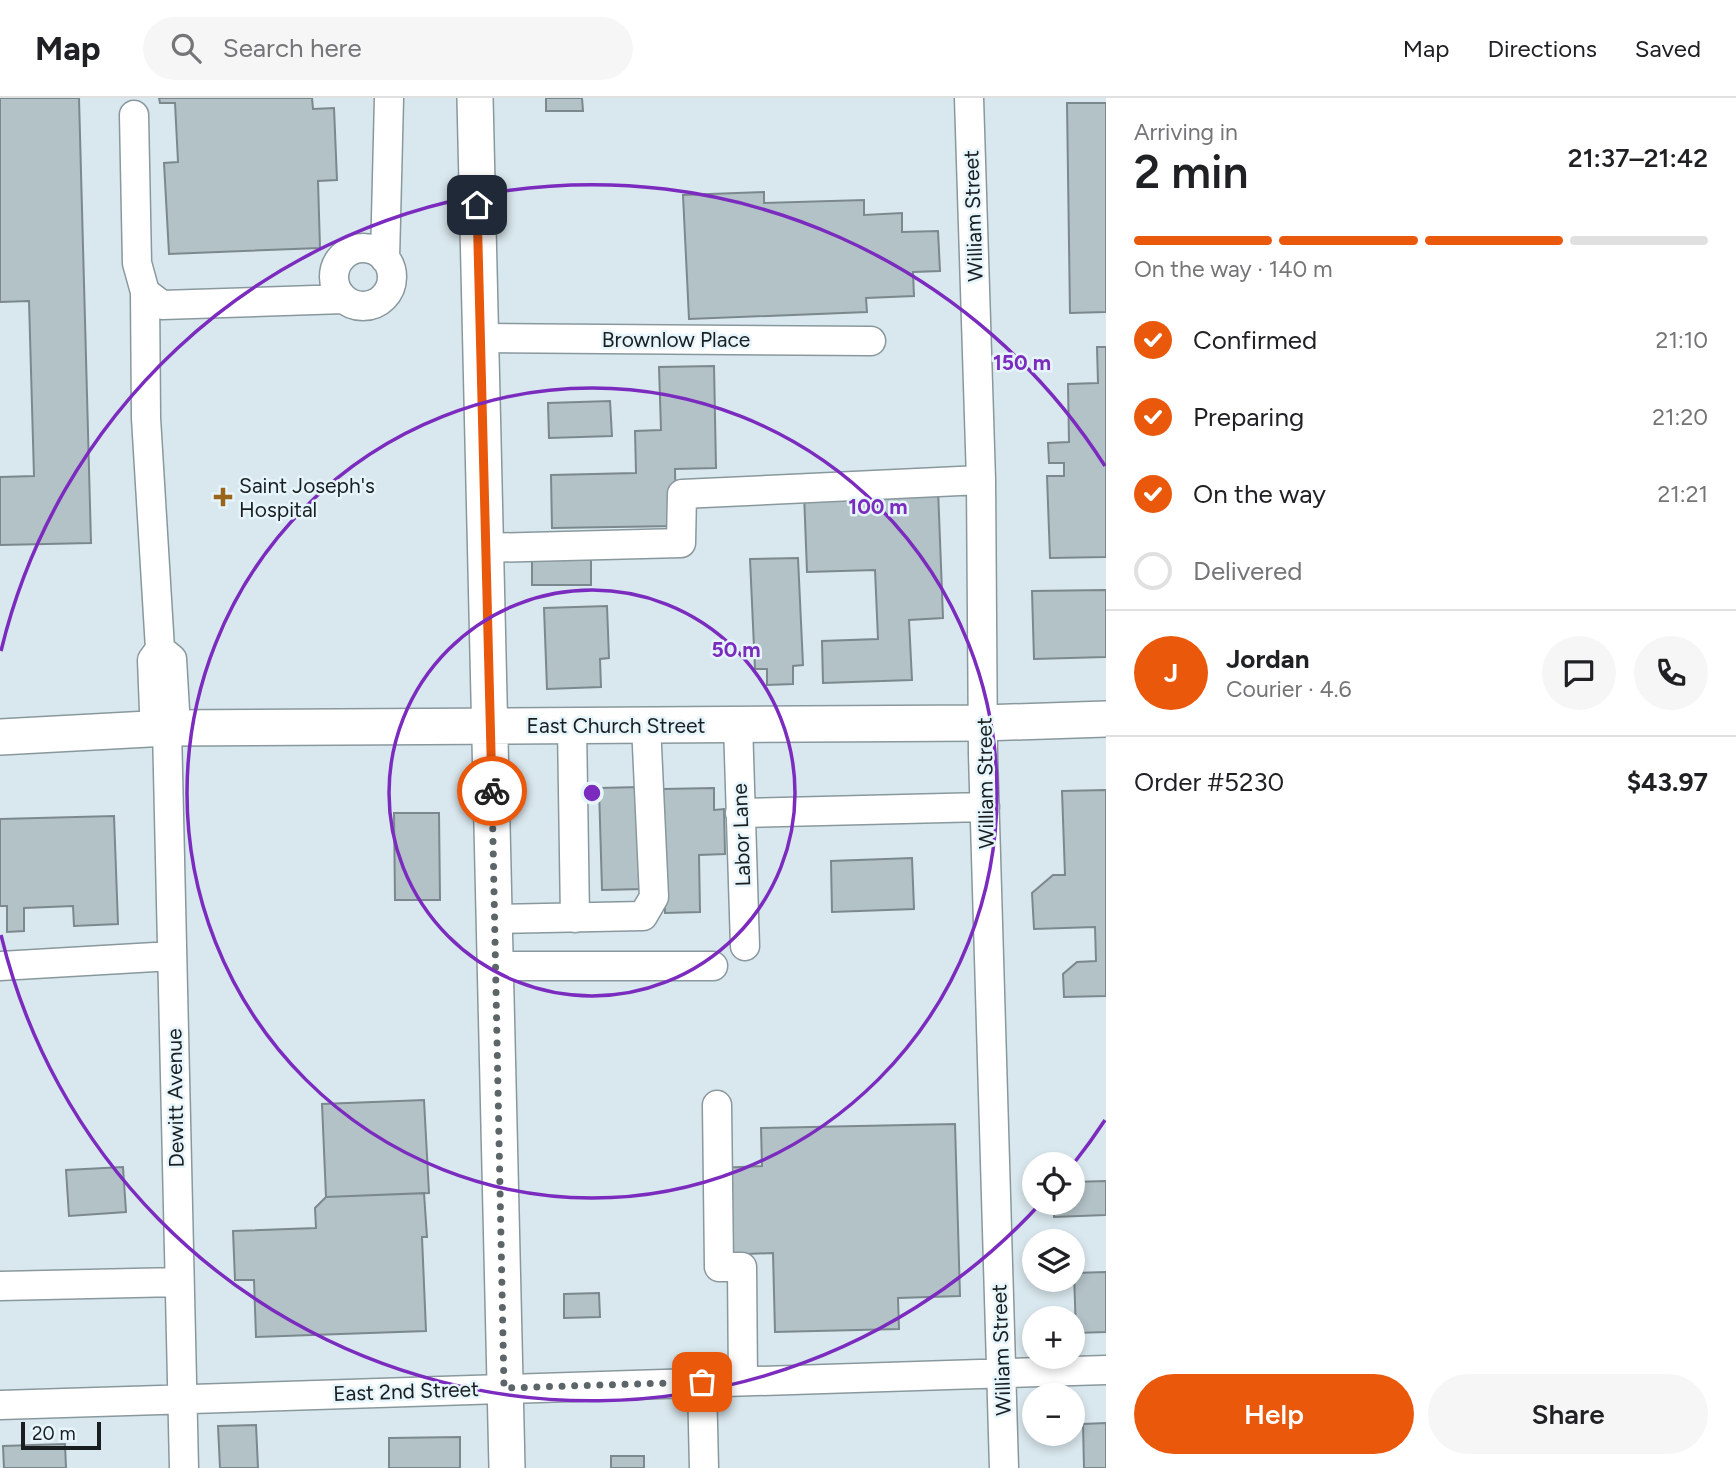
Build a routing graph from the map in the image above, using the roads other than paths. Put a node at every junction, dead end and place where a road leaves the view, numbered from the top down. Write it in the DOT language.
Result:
graph roads {
  1 [pos="389,98"];
  2 [pos="475,98"];
  3 [pos="969,98"];
  4 [pos="134,115"];
  5 [pos="385,259"];
  6 [pos="145,292"];
  7 [pos="344,299"];
  8 [pos="480,338"];
  9 [pos="871,341"];
  10 [pos="982,480"];
  11 [pos="485,548"];
  12 [pos="1106,719"];
  13 [pos="983,723"];
  14 [pos="738,724"];
  15 [pos="489,725"];
  16 [pos="646,725"];
  17 [pos="572,726"];
  18 [pos="167,728"];
  19 [pos="0,737"];
  20 [pos="985,807"];
  21 [pos="740,813"];
  22 [pos="575,918"];
  23 [pos="494,919"];
  24 [pos="745,946"];
  25 [pos="172,956"];
  26 [pos="0,965"];
  27 [pos="495,966"];
  28 [pos="713,966"];
  29 [pos="717,1105"];
  30 [pos="179,1282"];
  31 [pos="0,1286"];
  32 [pos="1106,1370"];
  33 [pos="1002,1374"];
  34 [pos="743,1381"];
  35 [pos="702,1382"];
  36 [pos="504,1388"];
  37 [pos="182,1398"];
  38 [pos="0,1405"];
  39 [pos="184,1468"];
  40 [pos="508,1468"];
  41 [pos="704,1468"];
  42 [pos="1004,1468"];
  1 -- 5 [label="street"];
  2 -- 8 [label="main road"];
  3 -- 10 [label="street, William Street"];
  4 -- 6 [label="street"];
  5 -- 7 [label="street"];
  5 -- 7 [label="street"];
  6 -- 7 [label="street"];
  6 -- 18 [label="street"];
  8 -- 9 [label="street, Brownlow Place"];
  8 -- 11 [label="main road"];
  10 -- 11 [label="street"];
  10 -- 13 [label="street, William Street"];
  11 -- 15 [label="main road"];
  12 -- 13 [label="main road, East Church Street"];
  13 -- 14 [label="main road, East Church Street"];
  13 -- 20 [label="street, William Street"];
  14 -- 16 [label="main road, East Church Street"];
  14 -- 21 [label="street, Labor Lane"];
  15 -- 17 [label="main road, East Church Street"];
  15 -- 18 [label="main road, East Church Street"];
  15 -- 23 [label="main road"];
  16 -- 17 [label="main road, East Church Street"];
  16 -- 22 [label="street"];
  17 -- 22 [label="street"];
  18 -- 19 [label="main road, East Church Street"];
  18 -- 25 [label="street, Dewitt Avenue"];
  20 -- 21 [label="street"];
  20 -- 33 [label="street, William Street"];
  21 -- 24 [label="street, Labor Lane"];
  22 -- 23 [label="street"];
  23 -- 27 [label="main road"];
  25 -- 26 [label="street"];
  25 -- 30 [label="street, Dewitt Avenue"];
  27 -- 28 [label="street"];
  27 -- 36 [label="main road"];
  29 -- 34 [label="street"];
  30 -- 31 [label="street"];
  30 -- 37 [label="street, Dewitt Avenue"];
  32 -- 33 [label="street, East 2nd Street"];
  33 -- 34 [label="street, East 2nd Street"];
  33 -- 42 [label="street, William Street"];
  34 -- 35 [label="street, East 2nd Street"];
  35 -- 36 [label="street, East 2nd Street"];
  35 -- 41 [label="street"];
  36 -- 37 [label="street, East 2nd Street"];
  36 -- 40 [label="main road"];
  37 -- 38 [label="street, East 2nd Street"];
  37 -- 39 [label="street, Dewitt Avenue"];
}
